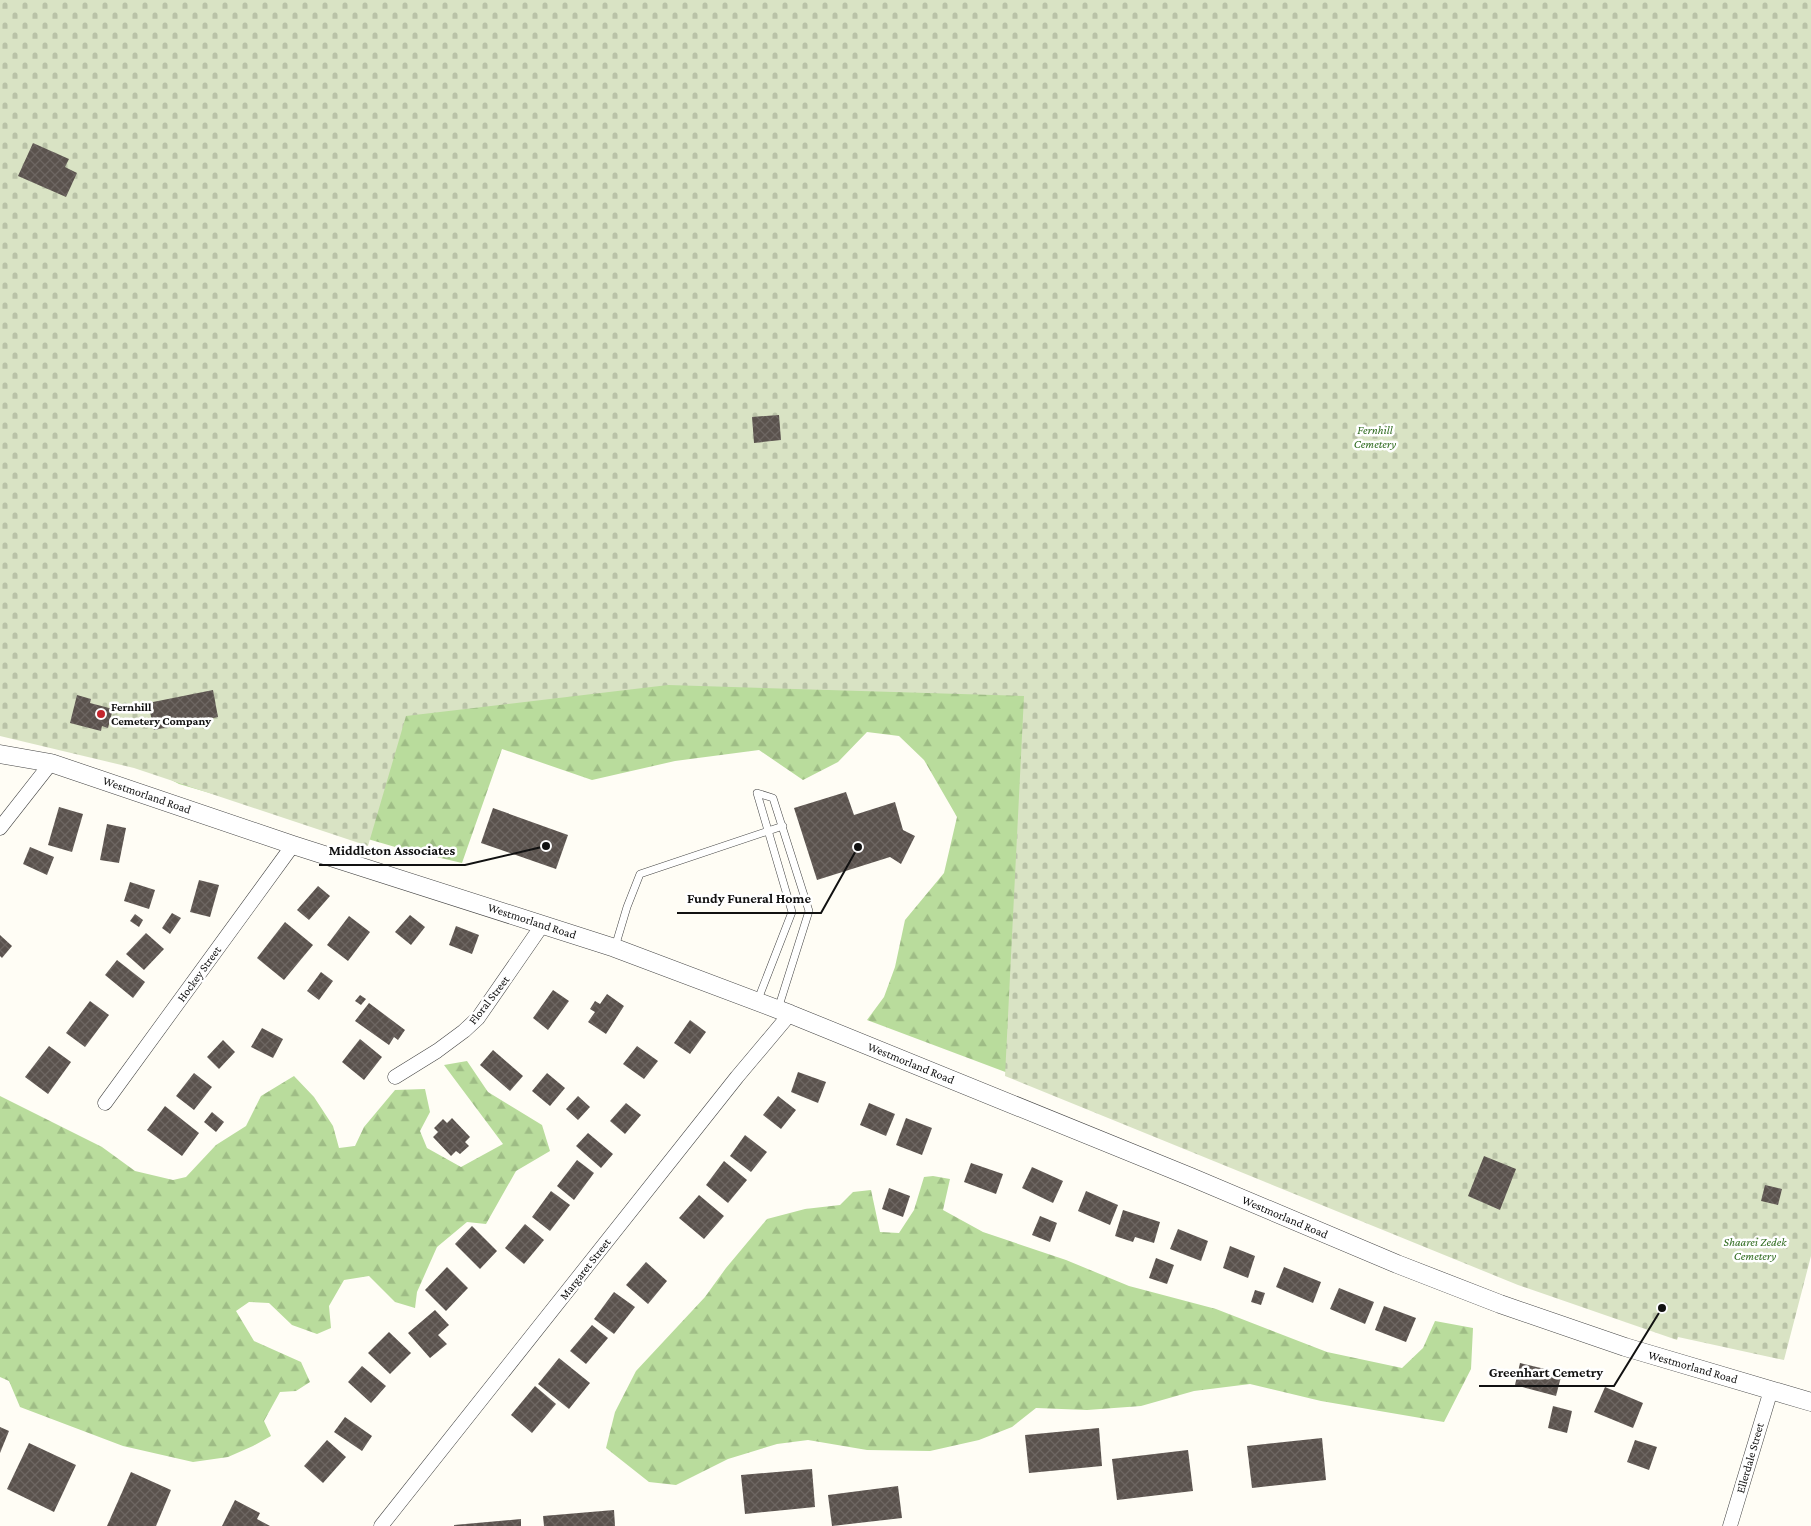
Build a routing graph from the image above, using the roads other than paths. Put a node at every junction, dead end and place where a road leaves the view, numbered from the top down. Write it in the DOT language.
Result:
graph roads {
  1 [pos="0,754"];
  2 [pos="50,763"];
  3 [pos="783,826"];
  4 [pos="0,828"];
  5 [pos="768,831"];
  6 [pos="293,845"];
  7 [pos="543,924"];
  8 [pos="615,948"];
  9 [pos="757,1002"];
  10 [pos="784,1012"];
  11 [pos="395,1077"];
  12 [pos="105,1103"];
  13 [pos="1771,1390"];
  14 [pos="1811,1402"];
  15 [pos="381,1526"];
  16 [pos="1730,1526"];
  1 -- 2 [label="street, Westmorland Road"];
  2 -- 4 [label="street"];
  2 -- 6 [label="street, Westmorland Road"];
  3 -- 5 [label="lane"];
  3 -- 5 [label="lane"];
  3 -- 10 [label="lane"];
  5 -- 8 [label="lane"];
  5 -- 9 [label="lane"];
  6 -- 7 [label="street, Westmorland Road"];
  6 -- 12 [label="street, Hockey Street"];
  7 -- 8 [label="street, Westmorland Road"];
  7 -- 11 [label="street, Floral Street"];
  8 -- 9 [label="street, Westmorland Road"];
  9 -- 10 [label="street, Westmorland Road"];
  10 -- 13 [label="street, Westmorland Road"];
  10 -- 15 [label="street, Margaret Street"];
  13 -- 14 [label="street, Westmorland Road"];
  13 -- 16 [label="street, Ellerdale Street"];
}
